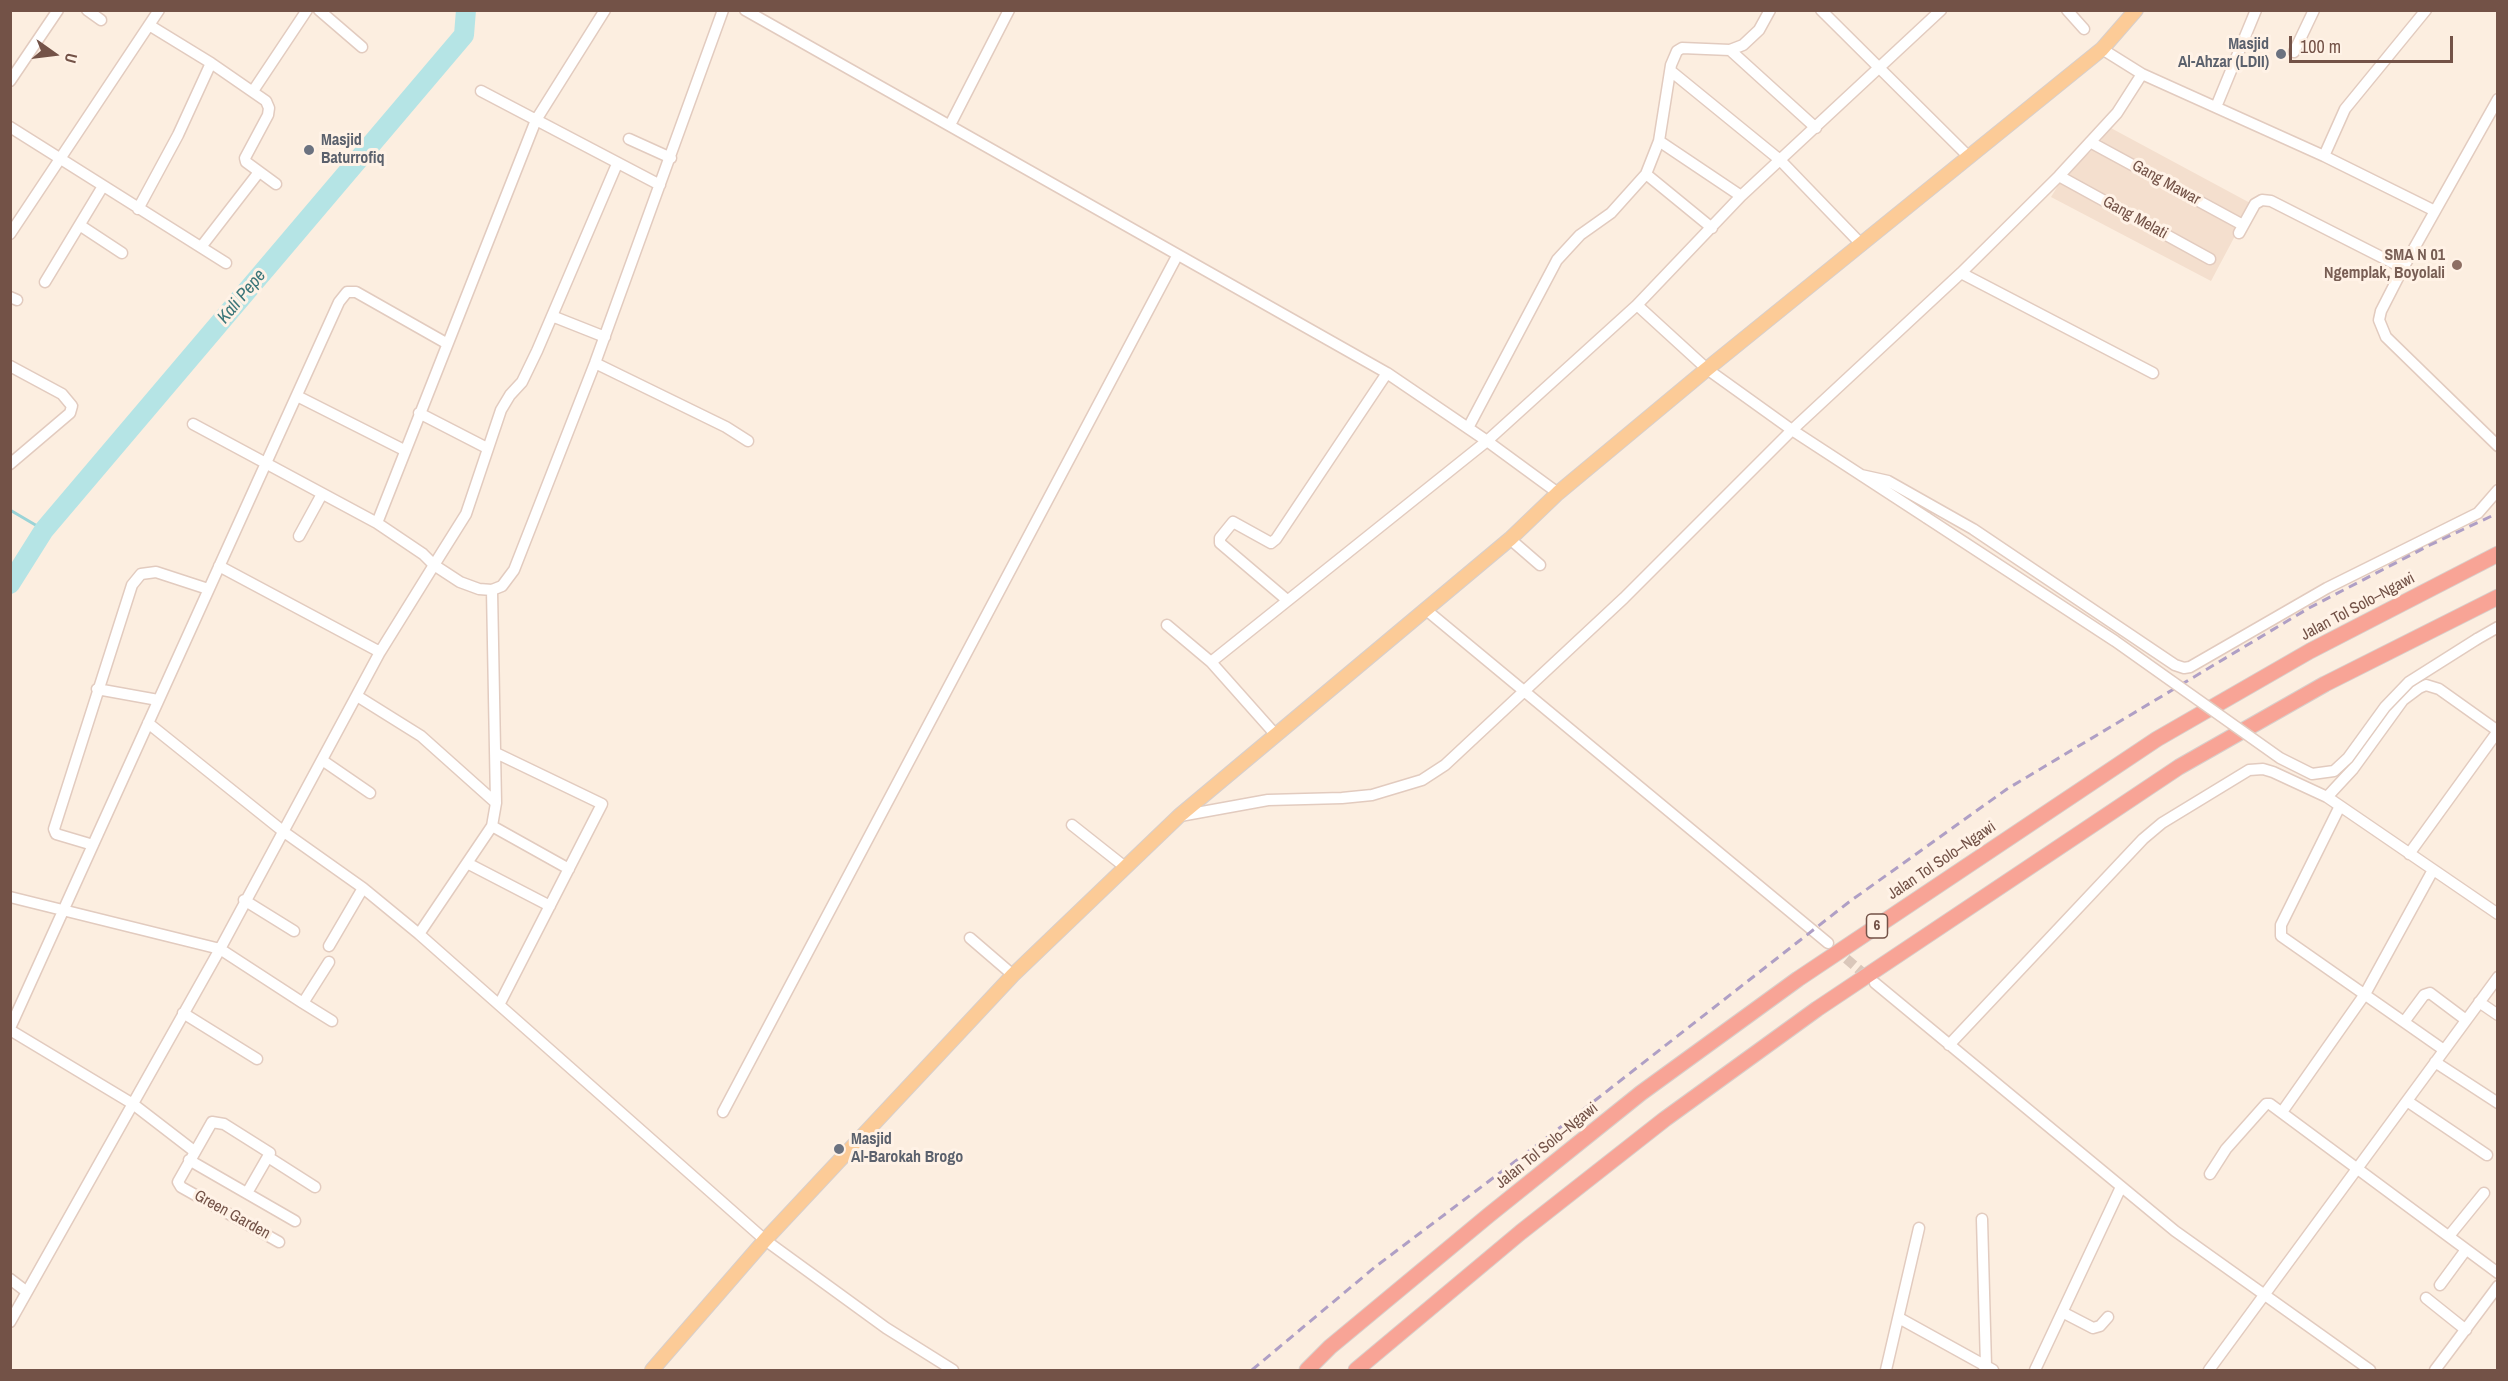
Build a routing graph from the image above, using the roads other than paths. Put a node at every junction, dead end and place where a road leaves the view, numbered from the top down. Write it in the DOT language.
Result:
graph roads {
  1 [pos="58,10"];
  2 [pos="87,10"];
  3 [pos="159,10"];
  4 [pos="307,10"];
  5 [pos="319,10"];
  6 [pos="605,10"];
  7 [pos="723,10"];
  8 [pos="745,10"];
  9 [pos="1009,10"];
  10 [pos="1770,10"];
  11 [pos="1821,10"];
  12 [pos="1941,10"];
  13 [pos="2067,10"];
  14 [pos="2136,10"];
  15 [pos="2256,10"];
  16 [pos="2314,10"];
  17 [pos="2426,10"];
  18 [pos="101,21"];
  19 [pos="149,25"];
  20 [pos="2084,30"];
  21 [pos="362,47"];
  22 [pos="2102,49"];
  23 [pos="1730,50"];
  24 [pos="2294,52"];
  25 [pos="211,63"];
  26 [pos="1880,68"];
  27 [pos="1672,72"];
  28 [pos="2142,74"];
  29 [pos="10,81"];
  30 [pos="253,91"];
  31 [pos="481,91"];
  32 [pos="2498,99"];
  33 [pos="2216,107"];
  34 [pos="536,120"];
  35 [pos="950,126"];
  36 [pos="10,127"];
  37 [pos="1816,128"];
  38 [pos="628,139"];
  39 [pos="1659,141"];
  40 [pos="2090,142"];
  41 [pos="2324,156"];
  42 [pos="1969,157"];
  43 [pos="670,158"];
  44 [pos="59,160"];
  45 [pos="1779,160"];
  46 [pos="617,164"];
  47 [pos="259,172"];
  48 [pos="1646,174"];
  49 [pos="2059,176"];
  50 [pos="276,184"];
  51 [pos="660,185"];
  52 [pos="103,186"];
  53 [pos="1741,196"];
  54 [pos="138,209"];
  55 [pos="2434,211"];
  56 [pos="81,226"];
  57 [pos="1712,228"];
  58 [pos="10,234"];
  59 [pos="1862,245"];
  60 [pos="201,247"];
  61 [pos="122,253"];
  62 [pos="1177,256"];
  63 [pos="2210,259"];
  64 [pos="226,263"];
  65 [pos="2403,268"];
  66 [pos="1961,273"];
  67 [pos="45,282"];
  68 [pos="1637,305"];
  69 [pos="552,316"];
  70 [pos="604,337"];
  71 [pos="446,343"];
  72 [pos="595,363"];
  73 [pos="10,366"];
  74 [pos="1707,369"];
  75 [pos="1387,373"];
  76 [pos="2153,373"];
  77 [pos="297,396"];
  78 [pos="419,413"];
  79 [pos="193,424"];
  80 [pos="1468,429"];
  81 [pos="1792,430"];
  82 [pos="748,441"];
  83 [pos="1487,441"];
  84 [pos="2498,446"];
  85 [pos="487,448"];
  86 [pos="404,450"];
  87 [pos="266,463"];
  88 [pos="10,464"];
  89 [pos="1861,475"];
  90 [pos="2498,490"];
  91 [pos="322,494"];
  92 [pos="1558,494"];
  93 [pos="377,524"];
  94 [pos="299,536"];
  95 [pos="1510,539"];
  96 [pos="2498,554"];
  97 [pos="434,565"];
  98 [pos="1540,565"];
  99 [pos="219,566"];
  100 [pos="208,589"];
  101 [pos="492,590"];
  102 [pos="2498,597"];
  103 [pos="1287,600"];
  104 [pos="1425,609"];
  105 [pos="1167,625"];
  106 [pos="2498,627"];
  107 [pos="380,652"];
  108 [pos="1212,662"];
  109 [pos="97,689"];
  110 [pos="1525,690"];
  111 [pos="357,696"];
  112 [pos="158,700"];
  113 [pos="148,723"];
  114 [pos="2497,731"];
  115 [pos="1275,734"];
  116 [pos="496,753"];
  117 [pos="322,760"];
  118 [pos="370,793"];
  119 [pos="2327,797"];
  120 [pos="496,803"];
  121 [pos="2340,806"];
  122 [pos="1179,816"];
  123 [pos="1072,825"];
  124 [pos="492,826"];
  125 [pos="284,832"];
  126 [pos="93,845"];
  127 [pos="2409,854"];
  128 [pos="467,862"];
  129 [pos="1125,867"];
  130 [pos="569,869"];
  131 [pos="2433,870"];
  132 [pos="363,888"];
  133 [pos="10,897"];
  134 [pos="244,900"];
  135 [pos="550,906"];
  136 [pos="64,909"];
  137 [pos="2498,914"];
  138 [pos="294,931"];
  139 [pos="419,934"];
  140 [pos="970,938"];
  141 [pos="1828,943"];
  142 [pos="329,946"];
  143 [pos="220,949"];
  144 [pos="329,962"];
  145 [pos="1013,975"];
  146 [pos="2498,977"];
  147 [pos="1875,983"];
  148 [pos="2365,994"];
  149 [pos="2480,1002"];
  150 [pos="303,1003"];
  151 [pos="500,1003"];
  152 [pos="183,1013"];
  153 [pos="2498,1015"];
  154 [pos="2466,1020"];
  155 [pos="332,1021"];
  156 [pos="2404,1022"];
  157 [pos="10,1029"];
  158 [pos="1949,1045"];
  159 [pos="2444,1050"];
  160 [pos="257,1059"];
  161 [pos="2435,1062"];
  162 [pos="2406,1101"];
  163 [pos="2498,1103"];
  164 [pos="133,1104"];
  165 [pos="723,1112"];
  166 [pos="2282,1112"];
  167 [pos="192,1155"];
  168 [pos="2487,1155"];
  169 [pos="268,1157"];
  170 [pos="2358,1167"];
  171 [pos="2210,1174"];
  172 [pos="2121,1187"];
  173 [pos="315,1188"];
  174 [pos="2484,1193"];
  175 [pos="247,1194"];
  176 [pos="1982,1219"];
  177 [pos="295,1221"];
  178 [pos="1919,1228"];
  179 [pos="2449,1236"];
  180 [pos="765,1240"];
  181 [pos="279,1242"];
  182 [pos="2465,1251"];
  183 [pos="2498,1273"];
  184 [pos="10,1279"];
  185 [pos="2440,1285"];
  186 [pos="2498,1286"];
  187 [pos="27,1292"];
  188 [pos="2263,1294"];
  189 [pos="2426,1298"];
  190 [pos="2064,1313"];
  191 [pos="2108,1317"];
  192 [pos="1899,1318"];
  193 [pos="10,1322"];
  194 [pos="2466,1329"];
  195 [pos="1987,1369"];
  196 [pos="652,1371"];
  197 [pos="953,1371"];
  198 [pos="1307,1371"];
  199 [pos="1356,1371"];
  200 [pos="1886,1371"];
  201 [pos="2035,1371"];
  202 [pos="2209,1371"];
  203 [pos="2370,1371"];
  204 [pos="2435,1371"];
  1 -- 29 [label="street"];
  2 -- 18 [label="street"];
  3 -- 19 [label="street"];
  4 -- 30 [label="street"];
  5 -- 21 [label="street"];
  6 -- 34 [label="street"];
  7 -- 43 [label="street"];
  8 -- 35 [label="street"];
  9 -- 35 [label="street"];
  10 -- 23 [label="street"];
  11 -- 26 [label="street"];
  12 -- 26 [label="street"];
  13 -- 20 [label="street"];
  14 -- 22 [label="main road"];
  15 -- 33 [label="street"];
  16 -- 24 [label="street"];
  17 -- 41 [label="street"];
  19 -- 25 [label="street"];
  19 -- 44 [label="street"];
  22 -- 28 [label="street"];
  22 -- 42 [label="main road"];
  23 -- 27 [label="street"];
  23 -- 37 [label="street"];
  25 -- 30 [label="street"];
  25 -- 54 [label="street"];
  26 -- 37 [label="street"];
  26 -- 42 [label="street"];
  27 -- 39 [label="street"];
  27 -- 45 [label="street"];
  28 -- 33 [label="street"];
  28 -- 40 [label="street"];
  30 -- 47 [label="street"];
  31 -- 34 [label="street"];
  32 -- 55 [label="street"];
  33 -- 41 [label="street"];
  34 -- 46 [label="street"];
  34 -- 71 [label="street"];
  35 -- 62 [label="street"];
  36 -- 44 [label="street"];
  37 -- 45 [label="street"];
  38 -- 43 [label="street"];
  39 -- 48 [label="street"];
  39 -- 53 [label="street"];
  40 -- 49 [label="street"];
  40 -- 65 [label="street, Gang Mawar"];
  41 -- 55 [label="street"];
  42 -- 59 [label="main road"];
  43 -- 51 [label="street"];
  44 -- 52 [label="street"];
  44 -- 58 [label="street"];
  45 -- 53 [label="street"];
  45 -- 59 [label="street"];
  46 -- 51 [label="street"];
  46 -- 69 [label="street"];
  47 -- 50 [label="street"];
  47 -- 60 [label="street"];
  48 -- 57 [label="street"];
  48 -- 80 [label="street"];
  49 -- 63 [label="street, Gang Melati"];
  49 -- 66 [label="street"];
  51 -- 70 [label="street"];
  52 -- 54 [label="street"];
  52 -- 56 [label="street"];
  53 -- 57 [label="street"];
  54 -- 60 [label="street"];
  55 -- 65 [label="street"];
  56 -- 61 [label="street"];
  56 -- 67 [label="street"];
  57 -- 68 [label="street"];
  59 -- 74 [label="main road"];
  60 -- 64 [label="street"];
  62 -- 75 [label="street"];
  62 -- 165 [label="street"];
  65 -- 84 [label="street"];
  66 -- 76 [label="street"];
  66 -- 81 [label="street"];
  68 -- 74 [label="street"];
  68 -- 83 [label="street"];
  69 -- 70 [label="street"];
  69 -- 85 [label="street"];
  70 -- 72 [label="street"];
  71 -- 77 [label="street"];
  71 -- 78 [label="street"];
  72 -- 82 [label="street"];
  72 -- 101 [label="street"];
  73 -- 88 [label="street"];
  74 -- 81 [label="street"];
  74 -- 92 [label="main road"];
  75 -- 80 [label="street"];
  75 -- 103 [label="street"];
  77 -- 86 [label="street"];
  77 -- 87 [label="street"];
  78 -- 85 [label="street"];
  78 -- 86 [label="street"];
  79 -- 87 [label="street"];
  80 -- 83 [label="street"];
  81 -- 89 [label="street"];
  81 -- 110 [label="street"];
  83 -- 92 [label="street"];
  83 -- 103 [label="street"];
  85 -- 97 [label="street"];
  86 -- 93 [label="street"];
  87 -- 91 [label="street"];
  87 -- 99 [label="street"];
  89 -- 90 [label="street"];
  89 -- 106 [label="street, bridge"];
  91 -- 93 [label="street"];
  91 -- 94 [label="street"];
  92 -- 95 [label="main road"];
  93 -- 97 [label="street"];
  95 -- 98 [label="street"];
  95 -- 104 [label="main road"];
  96 -- 198 [label="highway, Jalan Tol Solo–Ngawi / 6"];
  97 -- 101 [label="street"];
  97 -- 107 [label="street"];
  99 -- 100 [label="street"];
  99 -- 107 [label="street"];
  100 -- 109 [label="street"];
  100 -- 112 [label="street"];
  101 -- 116 [label="street"];
  102 -- 199 [label="highway, 6"];
  103 -- 108 [label="street"];
  104 -- 110 [label="street"];
  104 -- 115 [label="main road"];
  105 -- 108 [label="street"];
  107 -- 111 [label="street"];
  108 -- 115 [label="street"];
  109 -- 112 [label="street"];
  109 -- 126 [label="street"];
  110 -- 122 [label="street"];
  110 -- 141 [label="street"];
  111 -- 117 [label="street"];
  111 -- 120 [label="street"];
  112 -- 113 [label="street"];
  113 -- 125 [label="street"];
  113 -- 126 [label="street"];
  114 -- 119 [label="street"];
  114 -- 127 [label="street"];
  115 -- 122 [label="main road"];
  116 -- 120 [label="street"];
  116 -- 130 [label="street"];
  117 -- 118 [label="street"];
  117 -- 125 [label="street"];
  119 -- 121 [label="street"];
  119 -- 158 [label="street"];
  120 -- 124 [label="street"];
  121 -- 127 [label="street"];
  121 -- 148 [label="street"];
  122 -- 129 [label="main road"];
  123 -- 129 [label="street"];
  124 -- 128 [label="street"];
  124 -- 130 [label="street"];
  125 -- 132 [label="street"];
  125 -- 134 [label="street"];
  126 -- 136 [label="street"];
  127 -- 131 [label="street"];
  128 -- 135 [label="street"];
  128 -- 139 [label="street"];
  129 -- 145 [label="main road"];
  130 -- 135 [label="street"];
  131 -- 137 [label="street"];
  131 -- 148 [label="street"];
  132 -- 139 [label="street"];
  132 -- 142 [label="street"];
  133 -- 136 [label="street"];
  134 -- 138 [label="street"];
  134 -- 143 [label="street"];
  135 -- 151 [label="street"];
  136 -- 143 [label="street"];
  136 -- 157 [label="street"];
  139 -- 151 [label="street"];
  140 -- 145 [label="street"];
  143 -- 150 [label="street"];
  143 -- 152 [label="street"];
  144 -- 150 [label="street"];
  145 -- 180 [label="main road"];
  146 -- 149 [label="street"];
  147 -- 158 [label="street"];
  148 -- 156 [label="street"];
  148 -- 166 [label="street"];
  149 -- 153 [label="street"];
  149 -- 154 [label="street"];
  150 -- 155 [label="street"];
  151 -- 180 [label="street"];
  152 -- 160 [label="street"];
  152 -- 164 [label="street"];
  154 -- 156 [label="street"];
  154 -- 159 [label="street"];
  156 -- 159 [label="street"];
  157 -- 164 [label="street, Green Garden"];
  158 -- 172 [label="street"];
  159 -- 161 [label="street"];
  161 -- 162 [label="street"];
  161 -- 163 [label="street"];
  162 -- 168 [label="street"];
  162 -- 170 [label="street"];
  164 -- 167 [label="street, Green Garden"];
  164 -- 187 [label="street"];
  166 -- 170 [label="street"];
  166 -- 171 [label="street"];
  167 -- 169 [label="street, Green Garden"];
  167 -- 175 [label="street, Green Garden"];
  167 -- 181 [label="street, Green Garden"];
  169 -- 173 [label="street, Green Garden"];
  169 -- 175 [label="street, Green Garden"];
  170 -- 179 [label="street"];
  170 -- 188 [label="street"];
  172 -- 188 [label="street"];
  172 -- 190 [label="street"];
  174 -- 179 [label="street"];
  175 -- 177 [label="street, Green Garden"];
  176 -- 195 [label="street"];
  178 -- 192 [label="street"];
  179 -- 182 [label="street"];
  180 -- 196 [label="main road"];
  180 -- 197 [label="street"];
  182 -- 183 [label="street"];
  182 -- 185 [label="street"];
  184 -- 187 [label="street"];
  186 -- 194 [label="street"];
  187 -- 193 [label="street"];
  188 -- 202 [label="street"];
  188 -- 203 [label="street"];
  189 -- 194 [label="street"];
  190 -- 191 [label="street"];
  190 -- 201 [label="street"];
  192 -- 195 [label="street"];
  192 -- 200 [label="street"];
  194 -- 204 [label="street"];
}
